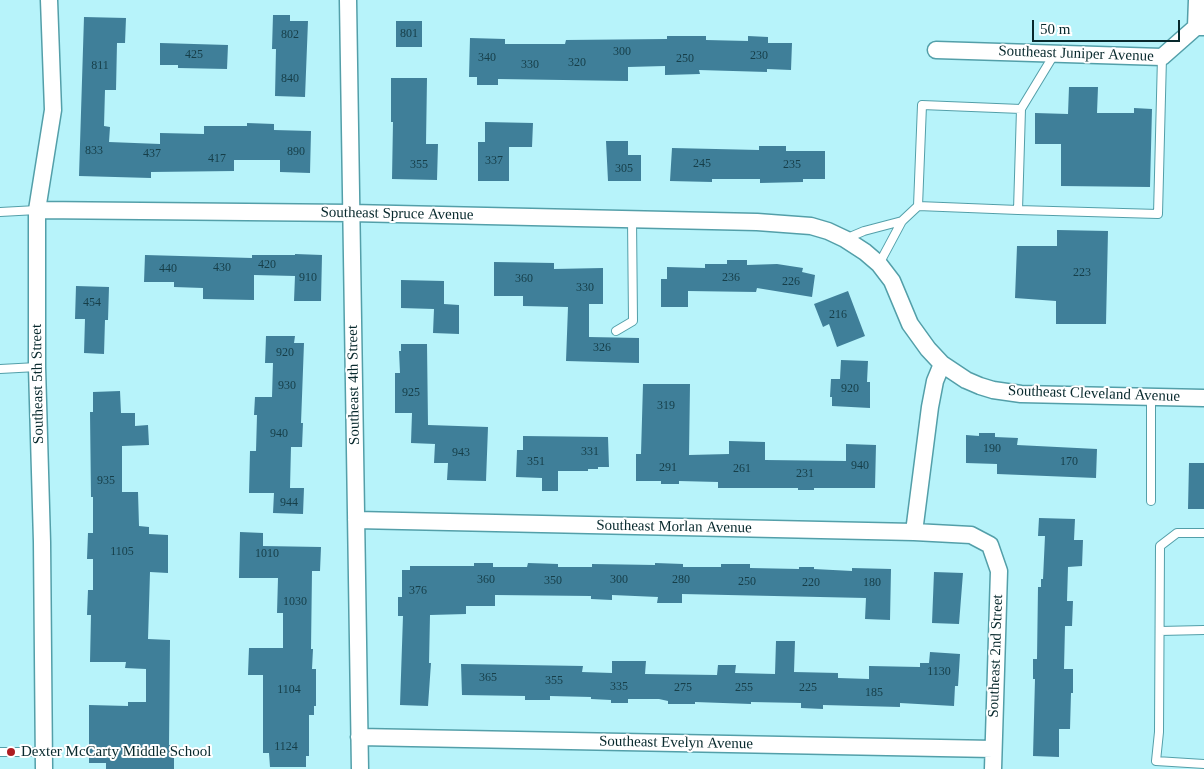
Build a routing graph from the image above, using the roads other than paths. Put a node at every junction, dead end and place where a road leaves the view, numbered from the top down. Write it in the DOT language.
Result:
graph roads {
  1 [pos="49,0"];
  2 [pos="348,0"];
  3 [pos="1197,0"];
  4 [pos="1200,27"];
  5 [pos="936,50"];
  6 [pos="1056,53"];
  7 [pos="1162,57"];
  8 [pos="1021,109"];
  9 [pos="918,206"];
  10 [pos="37,210"];
  11 [pos="1018,210"];
  12 [pos="0,212"];
  13 [pos="351,213"];
  14 [pos="632,219"];
  15 [pos="902,221"];
  16 [pos="757,222"];
  17 [pos="845,239"];
  18 [pos="879,264"];
  19 [pos="616,331"];
  20 [pos="942,364"];
  21 [pos="38,367"];
  22 [pos="0,369"];
  23 [pos="1151,397"];
  24 [pos="1204,398"];
  25 [pos="1151,501"];
  26 [pos="356,520"];
  27 [pos="914,532"];
  28 [pos="1204,532"];
  29 [pos="990,545"];
  30 [pos="1204,630"];
  31 [pos="1160,631"];
  32 [pos="359,737"];
  33 [pos="993,749"];
  34 [pos="0,752"];
  35 [pos="44,752"];
  36 [pos="1204,764"];
  37 [pos="44,769"];
  38 [pos="360,769"];
  39 [pos="993,769"];
  1 -- 10 [label="street, Southeast 5th Street"];
  2 -- 13 [label="street, Southeast 4th Street"];
  3 -- 4 [label="street"];
  4 -- 7 [label="street, Southeast Juniper Avenue"];
  5 -- 6 [label="street, Southeast Juniper Avenue"];
  6 -- 7 [label="street, Southeast Juniper Avenue"];
  6 -- 8 [label="lane"];
  7 -- 11 [label="lane"];
  8 -- 9 [label="lane"];
  8 -- 11 [label="lane"];
  9 -- 11 [label="lane"];
  9 -- 15 [label="lane"];
  10 -- 12 [label="lane"];
  10 -- 13 [label="street, Southeast Spruce Avenue"];
  10 -- 21 [label="street, Southeast 5th Street"];
  13 -- 14 [label="street, Southeast Spruce Avenue"];
  13 -- 26 [label="street, Southeast 4th Street"];
  14 -- 16 [label="street, Southeast Spruce Avenue"];
  14 -- 19 [label="lane"];
  15 -- 17 [label="lane"];
  15 -- 18 [label="lane"];
  16 -- 17 [label="street, Southeast Cleveland Avenue"];
  17 -- 18 [label="street, Southeast Cleveland Avenue"];
  18 -- 20 [label="street, Southeast Cleveland Avenue"];
  20 -- 23 [label="street, Southeast Cleveland Avenue"];
  20 -- 27 [label="street"];
  21 -- 22 [label="lane"];
  21 -- 35 [label="street, Southeast 5th Street"];
  23 -- 24 [label="street, Southeast Cleveland Avenue"];
  23 -- 25 [label="lane"];
  26 -- 27 [label="street, Southeast Morlan Avenue"];
  26 -- 32 [label="street, Southeast 4th Street"];
  27 -- 29 [label="street, Southeast Morlan Avenue"];
  28 -- 31 [label="lane"];
  29 -- 33 [label="street, Southeast 2nd Street"];
  30 -- 31 [label="lane"];
  31 -- 36 [label="lane"];
  32 -- 33 [label="street, Southeast Evelyn Avenue"];
  32 -- 38 [label="street, Southeast 4th Street"];
  33 -- 39 [label="street, Southeast 2nd Street"];
  34 -- 35 [label="lane"];
  35 -- 37 [label="street, Southeast 5th Street"];
}
